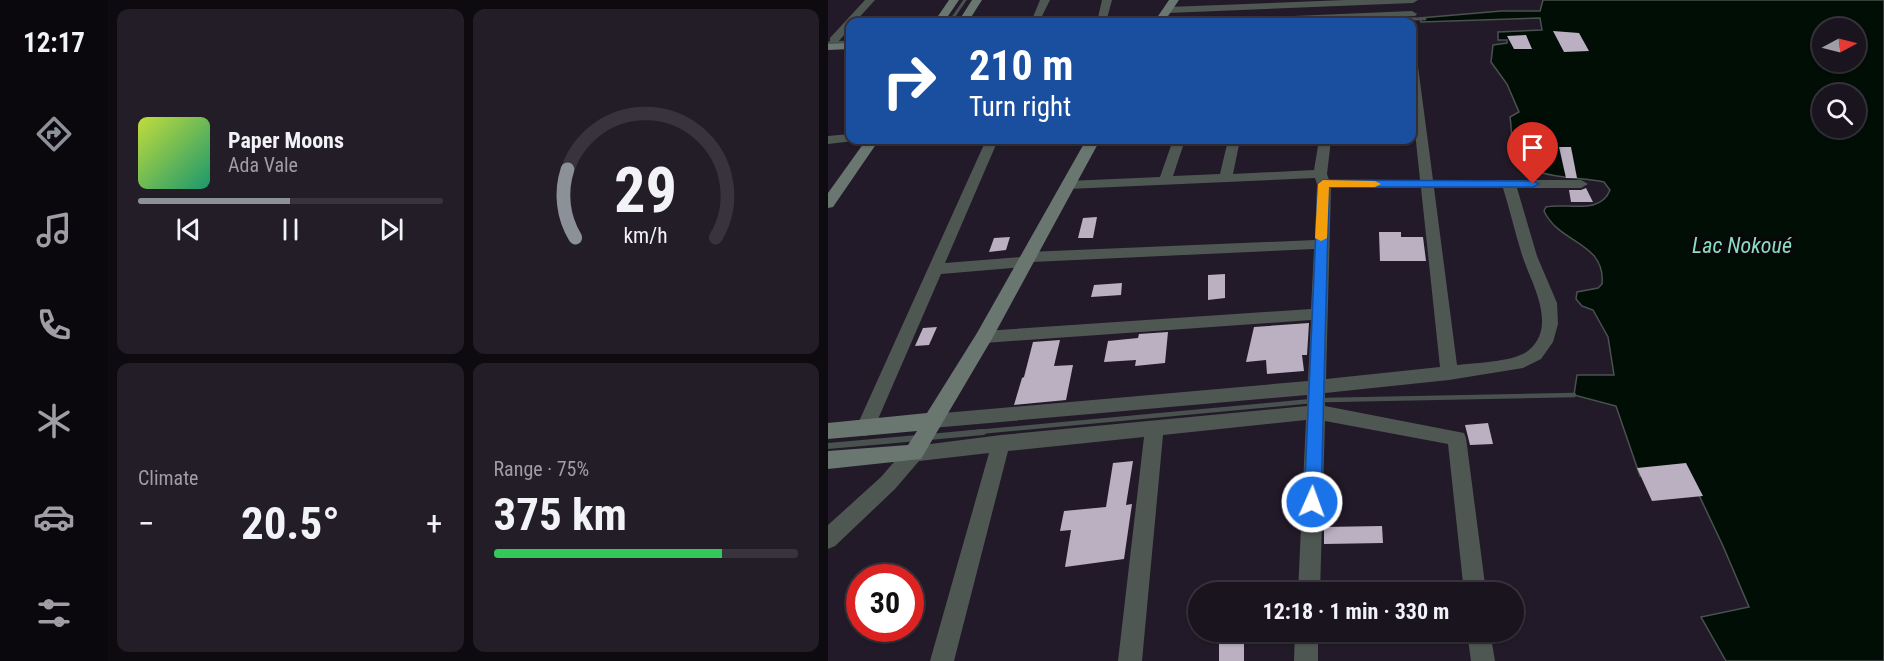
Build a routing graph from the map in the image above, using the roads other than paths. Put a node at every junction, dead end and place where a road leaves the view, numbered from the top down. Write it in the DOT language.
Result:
graph roads {
  1 [pos="870,0"];
  2 [pos="954,0"];
  3 [pos="977,0"];
  4 [pos="1046,0"];
  5 [pos="1107,0"];
  6 [pos="1174,0"];
  7 [pos="1413,0"];
  8 [pos="1168,10"];
  9 [pos="853,18"];
  10 [pos="942,18"];
  11 [pos="966,18"];
  12 [pos="1037,18"];
  13 [pos="1102,18"];
  14 [pos="1162,18"];
  15 [pos="846,25"];
  16 [pos="846,40"];
  17 [pos="830,42"];
  18 [pos="846,45"];
  19 [pos="1416,97"];
  20 [pos="846,138"];
  21 [pos="828,140"];
  22 [pos="869,144"];
  23 [pos="990,144"];
  24 [pos="1091,144"];
  25 [pos="1178,144"];
  26 [pos="1233,144"];
  27 [pos="1325,144"];
  28 [pos="1226,178"];
  29 [pos="1322,179"];
  30 [pos="1165,181"];
  31 [pos="1425,184"];
  32 [pos="1509,184"];
  33 [pos="1581,184"];
  34 [pos="1068,185"];
  35 [pos="830,198"];
  36 [pos="1320,244"];
  37 [pos="1027,259"];
  38 [pos="936,269"];
  39 [pos="1317,314"];
  40 [pos="984,337"];
  41 [pos="1449,374"];
  42 [pos="1315,387"];
  43 [pos="1316,412"];
  44 [pos="932,421"];
  45 [pos="865,428"];
  46 [pos="1154,428"];
  47 [pos="828,431"];
  48 [pos="1001,443"];
  49 [pos="914,453"];
  50 [pos="828,460"];
  51 [pos="828,539"];
  52 [pos="1308,582"];
  53 [pos="1474,582"];
  54 [pos="1307,642"];
  55 [pos="1480,642"];
  56 [pos="942,661"];
  57 [pos="1130,661"];
  58 [pos="1306,661"];
  59 [pos="1483,661"];
  1 -- 9 [label="street"];
  2 -- 10 [label="street"];
  3 -- 11 [label="street"];
  4 -- 12 [label="street"];
  5 -- 13 [label="street"];
  6 -- 8 [label="street"];
  7 -- 8 [label="street"];
  8 -- 14 [label="street"];
  15 -- 17 [label="street"];
  16 -- 17 [label="street"];
  17 -- 18 [label="street"];
  19 -- 31 [label="street"];
  20 -- 21 [label="street"];
  22 -- 35 [label="street"];
  23 -- 38 [label="street"];
  24 -- 34 [label="street"];
  25 -- 30 [label="street"];
  26 -- 28 [label="street"];
  27 -- 29 [label="street"];
  28 -- 29 [label="street"];
  28 -- 30 [label="street"];
  29 -- 31 [label="street"];
  29 -- 36 [label="street"];
  30 -- 34 [label="street"];
  31 -- 32 [label="street"];
  31 -- 41 [label="street"];
  32 -- 33 [label="street"];
  32 -- 41 [label="street"];
  34 -- 37 [label="street"];
  36 -- 37 [label="street"];
  36 -- 39 [label="street"];
  37 -- 38 [label="street"];
  37 -- 40 [label="street"];
  38 -- 45 [label="street"];
  39 -- 40 [label="street"];
  39 -- 42 [label="street"];
  40 -- 44 [label="street"];
  41 -- 42 [label="street"];
  42 -- 43 [label="street"];
  42 -- 44 [label="street"];
  43 -- 46 [label="street"];
  43 -- 52 [label="street"];
  43 -- 53 [label="street"];
  44 -- 45 [label="street"];
  44 -- 49 [label="street"];
  45 -- 47 [label="street"];
  46 -- 48 [label="street"];
  46 -- 57 [label="street"];
  48 -- 49 [label="street"];
  48 -- 56 [label="street"];
  49 -- 50 [label="street"];
  49 -- 51 [label="street"];
  54 -- 58 [label="street"];
  55 -- 59 [label="street"];
}
